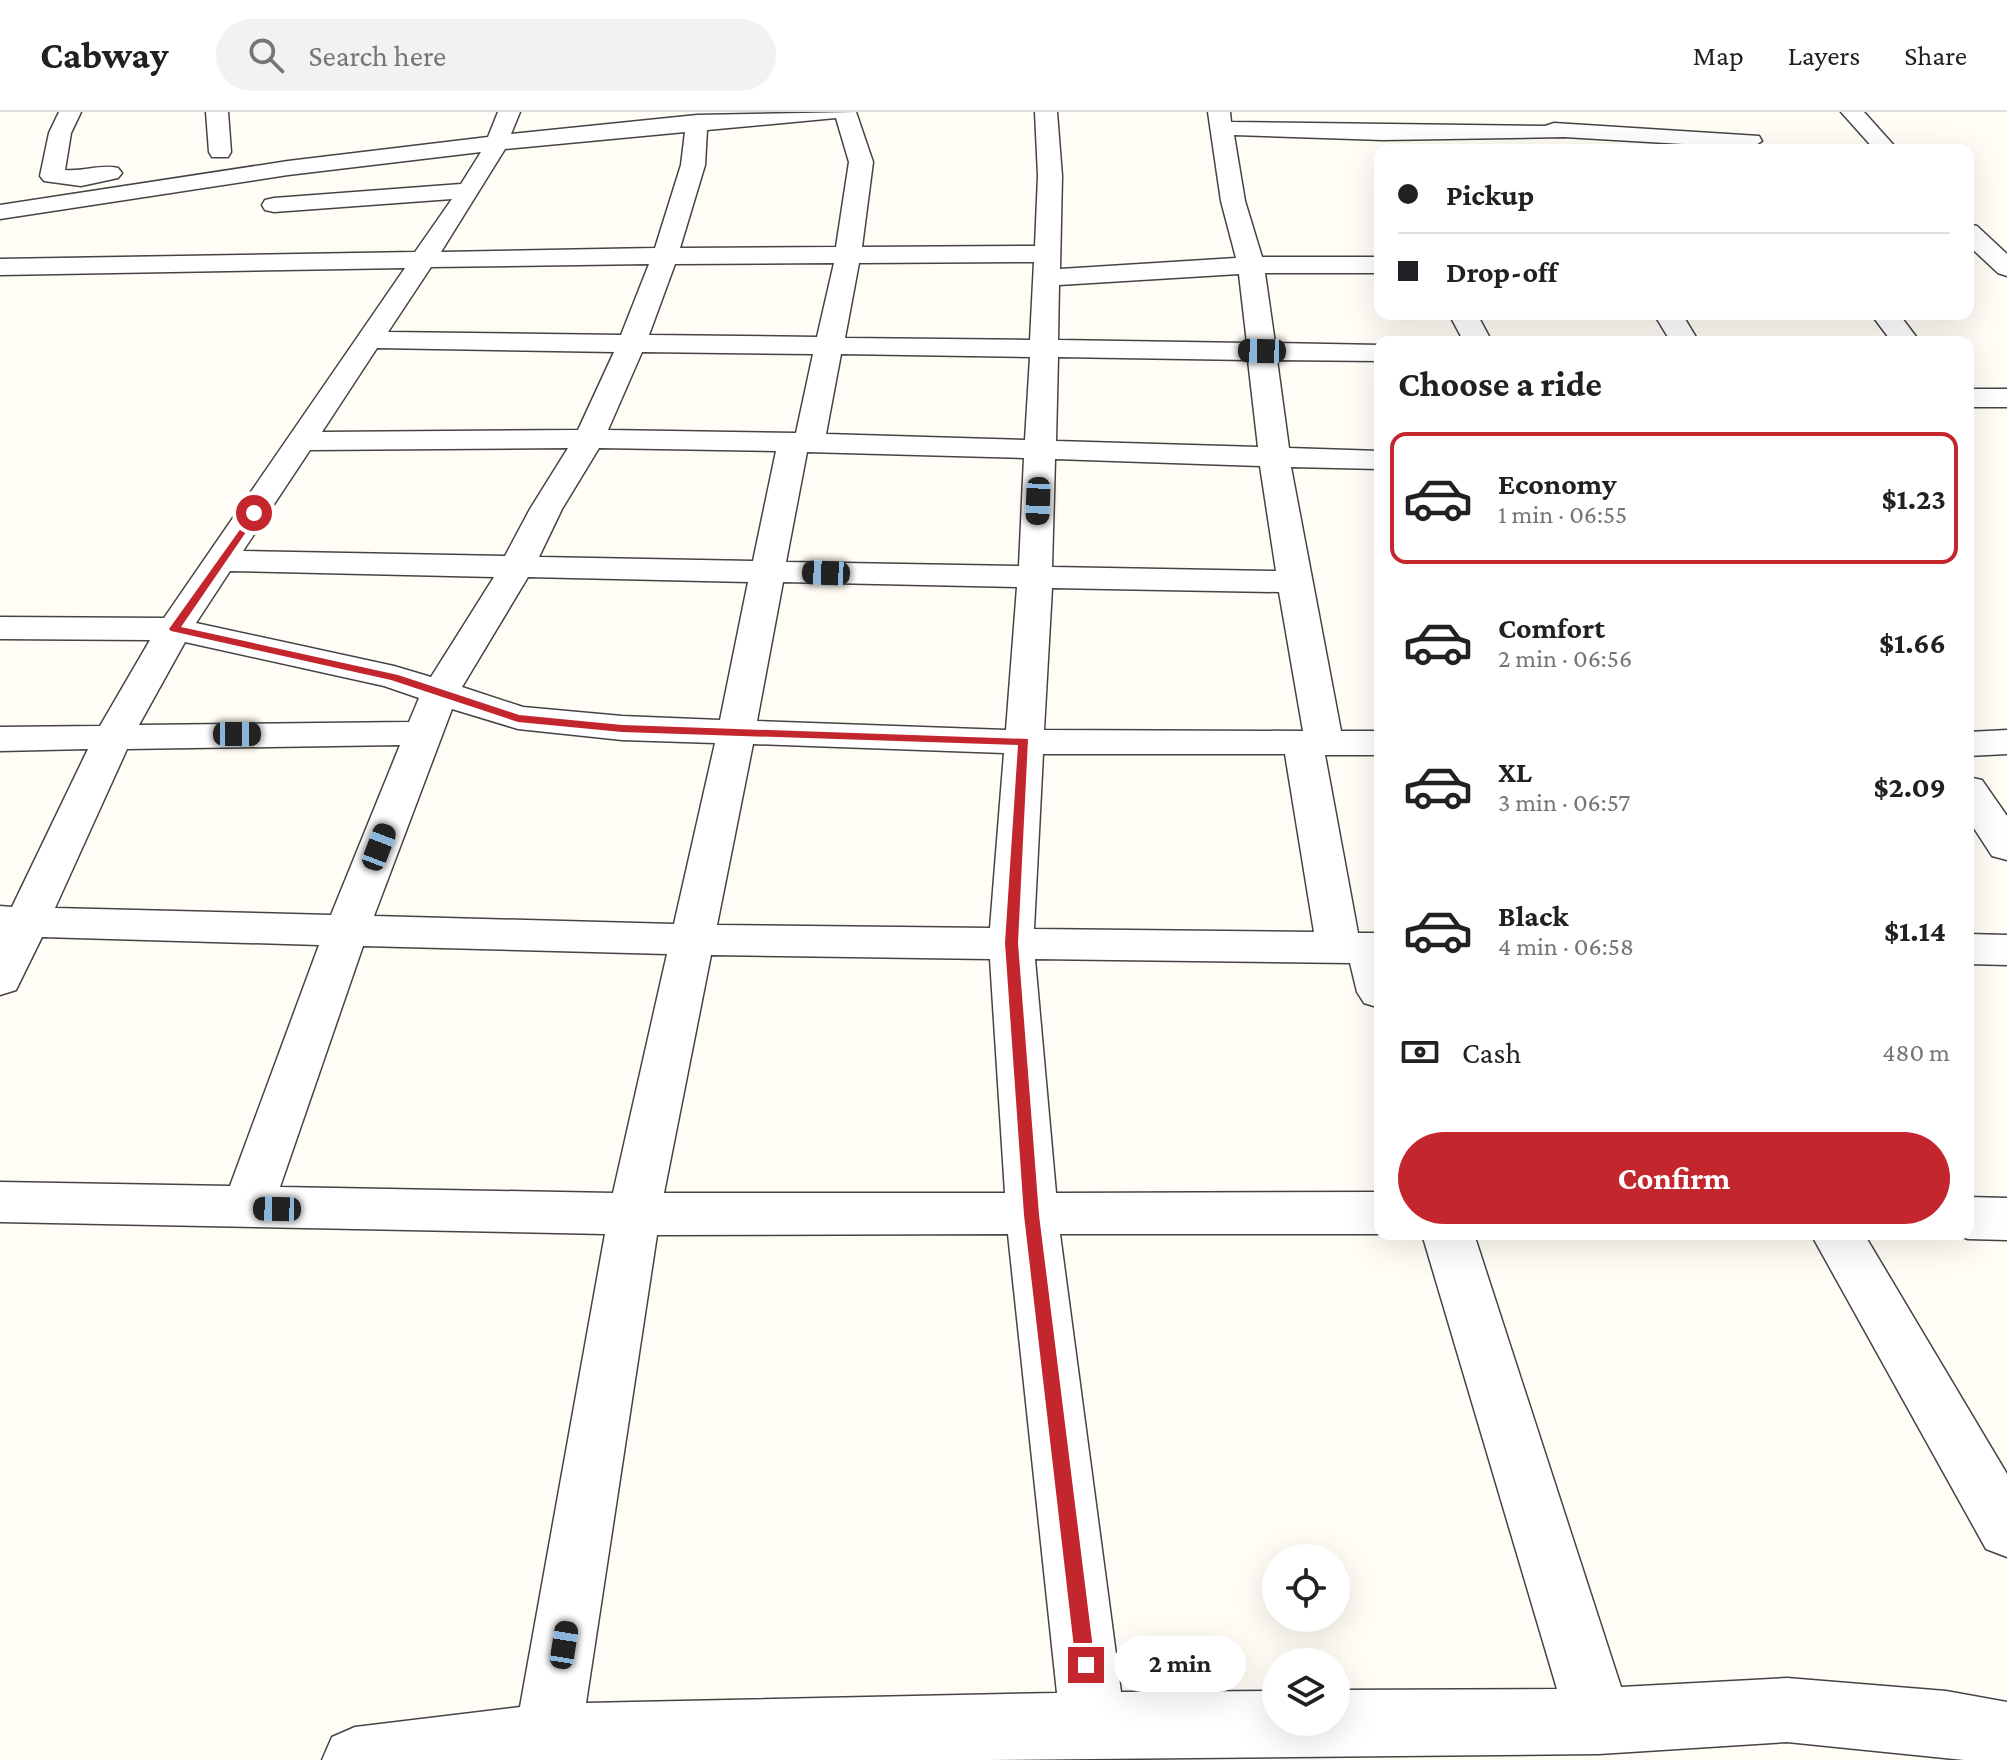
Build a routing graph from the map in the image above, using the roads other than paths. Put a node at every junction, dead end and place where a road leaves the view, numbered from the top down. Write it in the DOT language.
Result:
graph roads {
  1 [pos="217,112"];
  2 [pos="509,112"];
  3 [pos="519,112"];
  4 [pos="835,112"];
  5 [pos="845,112"];
  6 [pos="1046,112"];
  7 [pos="1852,112"];
  8 [pos="94,113"];
  9 [pos="69,114"];
  10 [pos="478,117"];
  11 [pos="1220,120"];
  12 [pos="697,122"];
  13 [pos="1738,122"];
  14 [pos="1555,131"];
  15 [pos="1383,132"];
  16 [pos="1727,144"];
  17 [pos="1753,144"];
  18 [pos="1881,144"];
  19 [pos="496,145"];
  20 [pos="220,152"];
  21 [pos="128,170"];
  22 [pos="469,191"];
  23 [pos="274,205"];
  24 [pos="0,212"];
  25 [pos="1974,237"];
  26 [pos="848,255"];
  27 [pos="665,256"];
  28 [pos="422,259"];
  29 [pos="1974,264"];
  30 [pos="1251,265"];
  31 [pos="1374,265"];
  32 [pos="1046,266"];
  33 [pos="2004,266"];
  34 [pos="0,267"];
  35 [pos="370,340"];
  36 [pos="632,343"];
  37 [pos="829,346"];
  38 [pos="1044,349"];
  39 [pos="1262,351"];
  40 [pos="1374,353"];
  41 [pos="1974,398"];
  42 [pos="2007,398"];
  43 [pos="589,439"];
  44 [pos="303,441"];
  45 [pos="801,443"];
  46 [pos="1040,449"];
  47 [pos="1275,459"];
  48 [pos="1374,460"];
  49 [pos="221,561"];
  50 [pos="517,567"];
  51 [pos="766,572"];
  52 [pos="1035,579"];
  53 [pos="1295,582"];
  54 [pos="0,628"];
  55 [pos="174,629"];
  56 [pos="440,692"];
  57 [pos="422,733"];
  58 [pos="736,733"];
  59 [pos="114,735"];
  60 [pos="0,739"];
  61 [pos="1024,742"];
  62 [pos="2007,742"];
  63 [pos="1313,743"];
  64 [pos="1374,743"];
  65 [pos="1974,744"];
  66 [pos="1974,798"];
  67 [pos="2007,847"];
  68 [pos="12,922"];
  69 [pos="346,932"];
  70 [pos="693,940"];
  71 [pos="1011,943"];
  72 [pos="1362,948"];
  73 [pos="1974,949"];
  74 [pos="2007,950"];
  75 [pos="1374,977"];
  76 [pos="0,979"];
  77 [pos="0,1202"];
  78 [pos="247,1209"];
  79 [pos="1374,1213"];
  80 [pos="634,1214"];
  81 [pos="1032,1215"];
  82 [pos="1974,1218"];
  83 [pos="2007,1219"];
  84 [pos="1450,1240"];
  85 [pos="1840,1240"];
  86 [pos="2007,1529"];
  87 [pos="1599,1721"];
  88 [pos="1093,1725"];
  89 [pos="2007,1735"];
  90 [pos="1501,1741"];
  91 [pos="546,1748"];
  92 [pos="355,1760"];
  1 -- 20 [label="street"];
  2 -- 3 [label="street"];
  2 -- 10 [label="street"];
  2 -- 19 [label="street"];
  4 -- 12 [label="street"];
  5 -- 26 [label="street"];
  6 -- 32 [label="street"];
  7 -- 18 [label="street"];
  8 -- 9 [label="street"];
  9 -- 21 [label="street"];
  11 -- 15 [label="street"];
  11 -- 30 [label="street"];
  12 -- 19 [label="street"];
  12 -- 27 [label="street"];
  13 -- 17 [label="street"];
  14 -- 15 [label="street"];
  14 -- 16 [label="street"];
  19 -- 22 [label="street"];
  19 -- 24 [label="street"];
  22 -- 23 [label="street"];
  22 -- 28 [label="street"];
  25 -- 33 [label="street"];
  26 -- 27 [label="street"];
  26 -- 32 [label="street"];
  26 -- 37 [label="street"];
  27 -- 28 [label="street"];
  27 -- 36 [label="street"];
  28 -- 34 [label="street"];
  28 -- 35 [label="street"];
  29 -- 33 [label="street"];
  30 -- 31 [label="street"];
  30 -- 32 [label="street"];
  30 -- 39 [label="street"];
  32 -- 38 [label="street"];
  35 -- 36 [label="street"];
  35 -- 44 [label="street"];
  36 -- 37 [label="street"];
  36 -- 43 [label="street"];
  37 -- 38 [label="street"];
  37 -- 45 [label="street"];
  38 -- 39 [label="street"];
  38 -- 46 [label="street"];
  39 -- 40 [label="street"];
  39 -- 47 [label="street"];
  41 -- 42 [label="street"];
  43 -- 44 [label="street"];
  43 -- 45 [label="street"];
  43 -- 50 [label="street"];
  44 -- 49 [label="street"];
  45 -- 46 [label="street"];
  45 -- 51 [label="street"];
  46 -- 47 [label="street"];
  46 -- 52 [label="street"];
  47 -- 48 [label="street"];
  47 -- 53 [label="street"];
  49 -- 50 [label="street"];
  49 -- 55 [label="street"];
  50 -- 51 [label="street"];
  50 -- 56 [label="street"];
  51 -- 52 [label="street"];
  51 -- 58 [label="street"];
  52 -- 53 [label="street"];
  52 -- 61 [label="street"];
  53 -- 63 [label="street"];
  54 -- 55 [label="street"];
  55 -- 56 [label="street"];
  55 -- 59 [label="street"];
  56 -- 57 [label="street"];
  56 -- 58 [label="street"];
  57 -- 59 [label="street"];
  57 -- 69 [label="street"];
  58 -- 61 [label="street"];
  58 -- 70 [label="street"];
  59 -- 60 [label="street"];
  59 -- 68 [label="street"];
  61 -- 63 [label="street"];
  61 -- 71 [label="street"];
  62 -- 65 [label="street"];
  63 -- 64 [label="street"];
  63 -- 72 [label="street"];
  66 -- 67 [label="street"];
  68 -- 69 [label="street"];
  68 -- 76 [label="street"];
  69 -- 70 [label="street"];
  69 -- 78 [label="street"];
  70 -- 71 [label="street"];
  70 -- 80 [label="street"];
  71 -- 72 [label="street"];
  71 -- 81 [label="street"];
  72 -- 75 [label="street"];
  73 -- 74 [label="street"];
  77 -- 78 [label="street"];
  78 -- 80 [label="street"];
  79 -- 81 [label="street"];
  80 -- 81 [label="street"];
  80 -- 91 [label="street"];
  81 -- 88 [label="street"];
  82 -- 83 [label="street"];
  84 -- 87 [label="street"];
  85 -- 86 [label="street"];
  87 -- 89 [label="street"];
  87 -- 90 [label="street"];
  88 -- 90 [label="street"];
  88 -- 91 [label="street"];
  91 -- 92 [label="street"];
}
